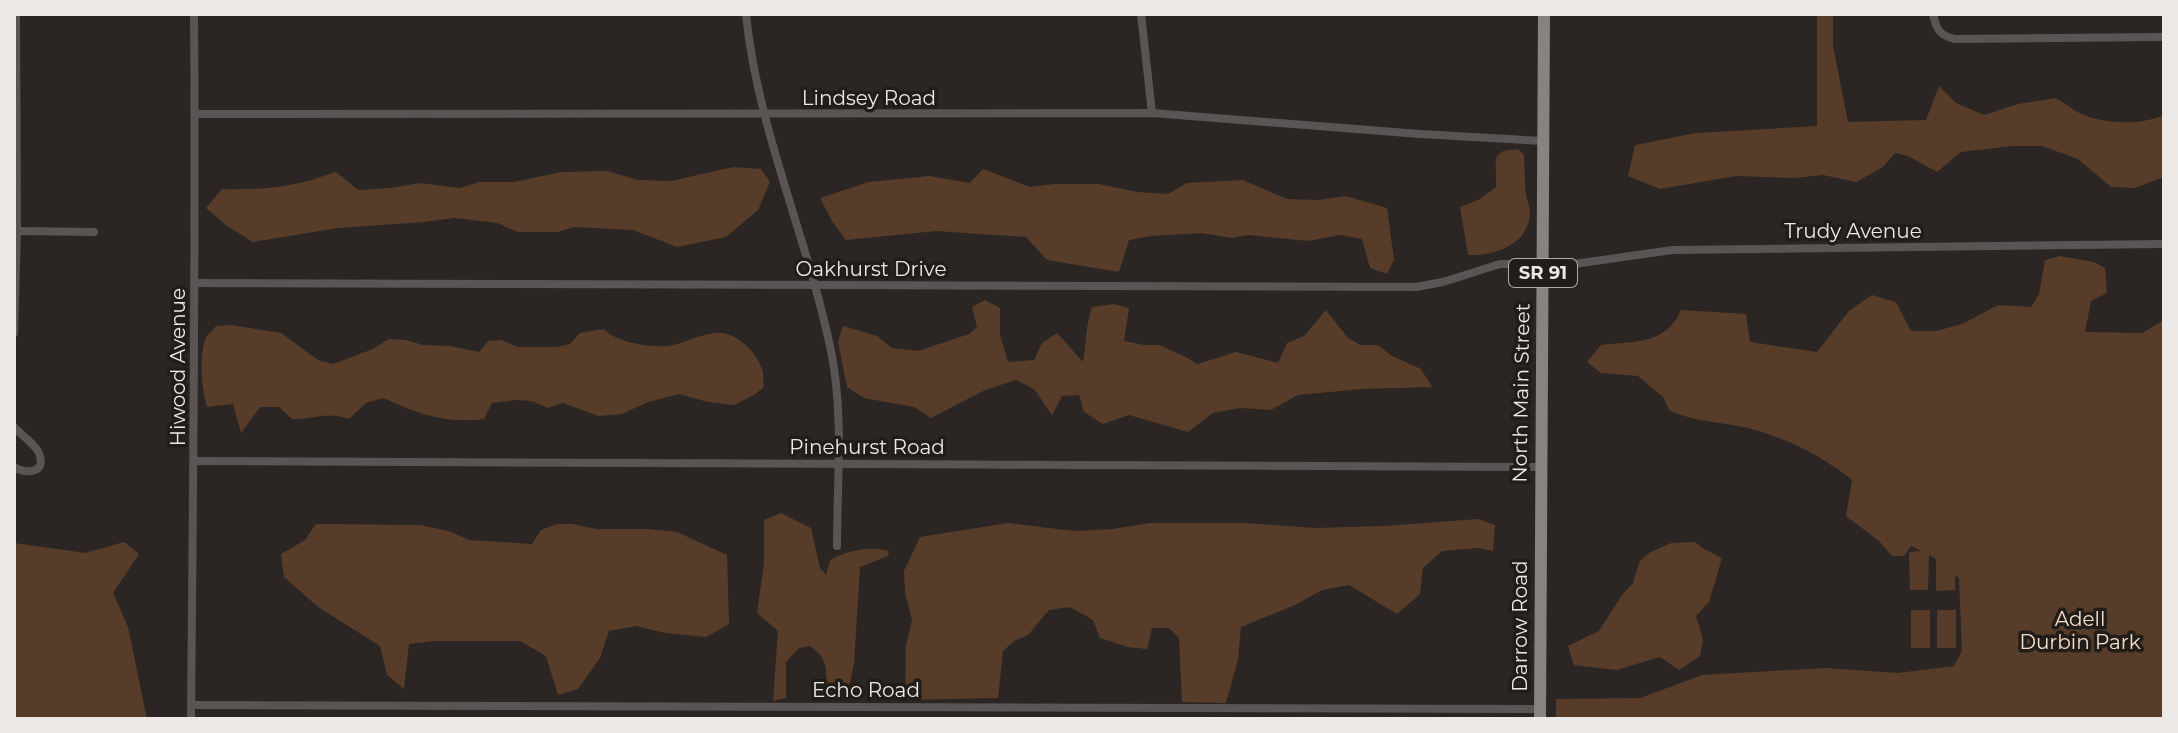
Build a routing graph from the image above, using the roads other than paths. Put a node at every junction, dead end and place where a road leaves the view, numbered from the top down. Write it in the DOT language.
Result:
graph roads {
  1 [pos="16,14"];
  2 [pos="194,14"];
  3 [pos="746,14"];
  4 [pos="1141,14"];
  5 [pos="1544,14"];
  6 [pos="1933,14"];
  7 [pos="15,32"];
  8 [pos="2164,37"];
  9 [pos="1152,113"];
  10 [pos="195,114"];
  11 [pos="766,114"];
  12 [pos="1542,141"];
  13 [pos="17,231"];
  14 [pos="94,232"];
  15 [pos="2164,244"];
  16 [pos="1544,264"];
  17 [pos="194,283"];
  18 [pos="816,286"];
  19 [pos="14,333"];
  20 [pos="14,427"];
  21 [pos="194,461"];
  22 [pos="838,463"];
  23 [pos="14,467"];
  24 [pos="1540,467"];
  25 [pos="1540,532"];
  26 [pos="837,546"];
  27 [pos="191,705"];
  28 [pos="1540,714"];
  29 [pos="191,719"];
  1 -- 7 [label="street"];
  2 -- 10 [label="street, Hiwood Avenue"];
  3 -- 11 [label="street"];
  4 -- 9 [label="street"];
  5 -- 12 [label="main road, North Main Street / SR 91"];
  6 -- 8 [label="street"];
  7 -- 13 [label="street"];
  9 -- 11 [label="street, Lindsey Road"];
  9 -- 12 [label="street, Lindsey Road"];
  10 -- 11 [label="street, Lindsey Road"];
  10 -- 17 [label="street, Hiwood Avenue"];
  11 -- 18 [label="street"];
  12 -- 16 [label="main road, North Main Street / SR 91"];
  13 -- 14 [label="street"];
  13 -- 19 [label="street"];
  15 -- 16 [label="street, Trudy Avenue"];
  16 -- 18 [label="street, Oakhurst Drive"];
  16 -- 24 [label="main road, North Main Street / SR 91"];
  17 -- 18 [label="street, Oakhurst Drive"];
  17 -- 21 [label="street, Hiwood Avenue"];
  18 -- 22 [label="street"];
  20 -- 23 [label="street"];
  21 -- 22 [label="street, Pinehurst Road"];
  21 -- 27 [label="street, Hiwood Avenue"];
  22 -- 24 [label="street, Pinehurst Road"];
  22 -- 26 [label="street"];
  24 -- 25 [label="main road, North Main Street / SR 91"];
  25 -- 28 [label="main road, Darrow Road / SR 91"];
  27 -- 28 [label="street, Echo Road"];
  27 -- 29 [label="street, Hiwood Avenue"];
}
